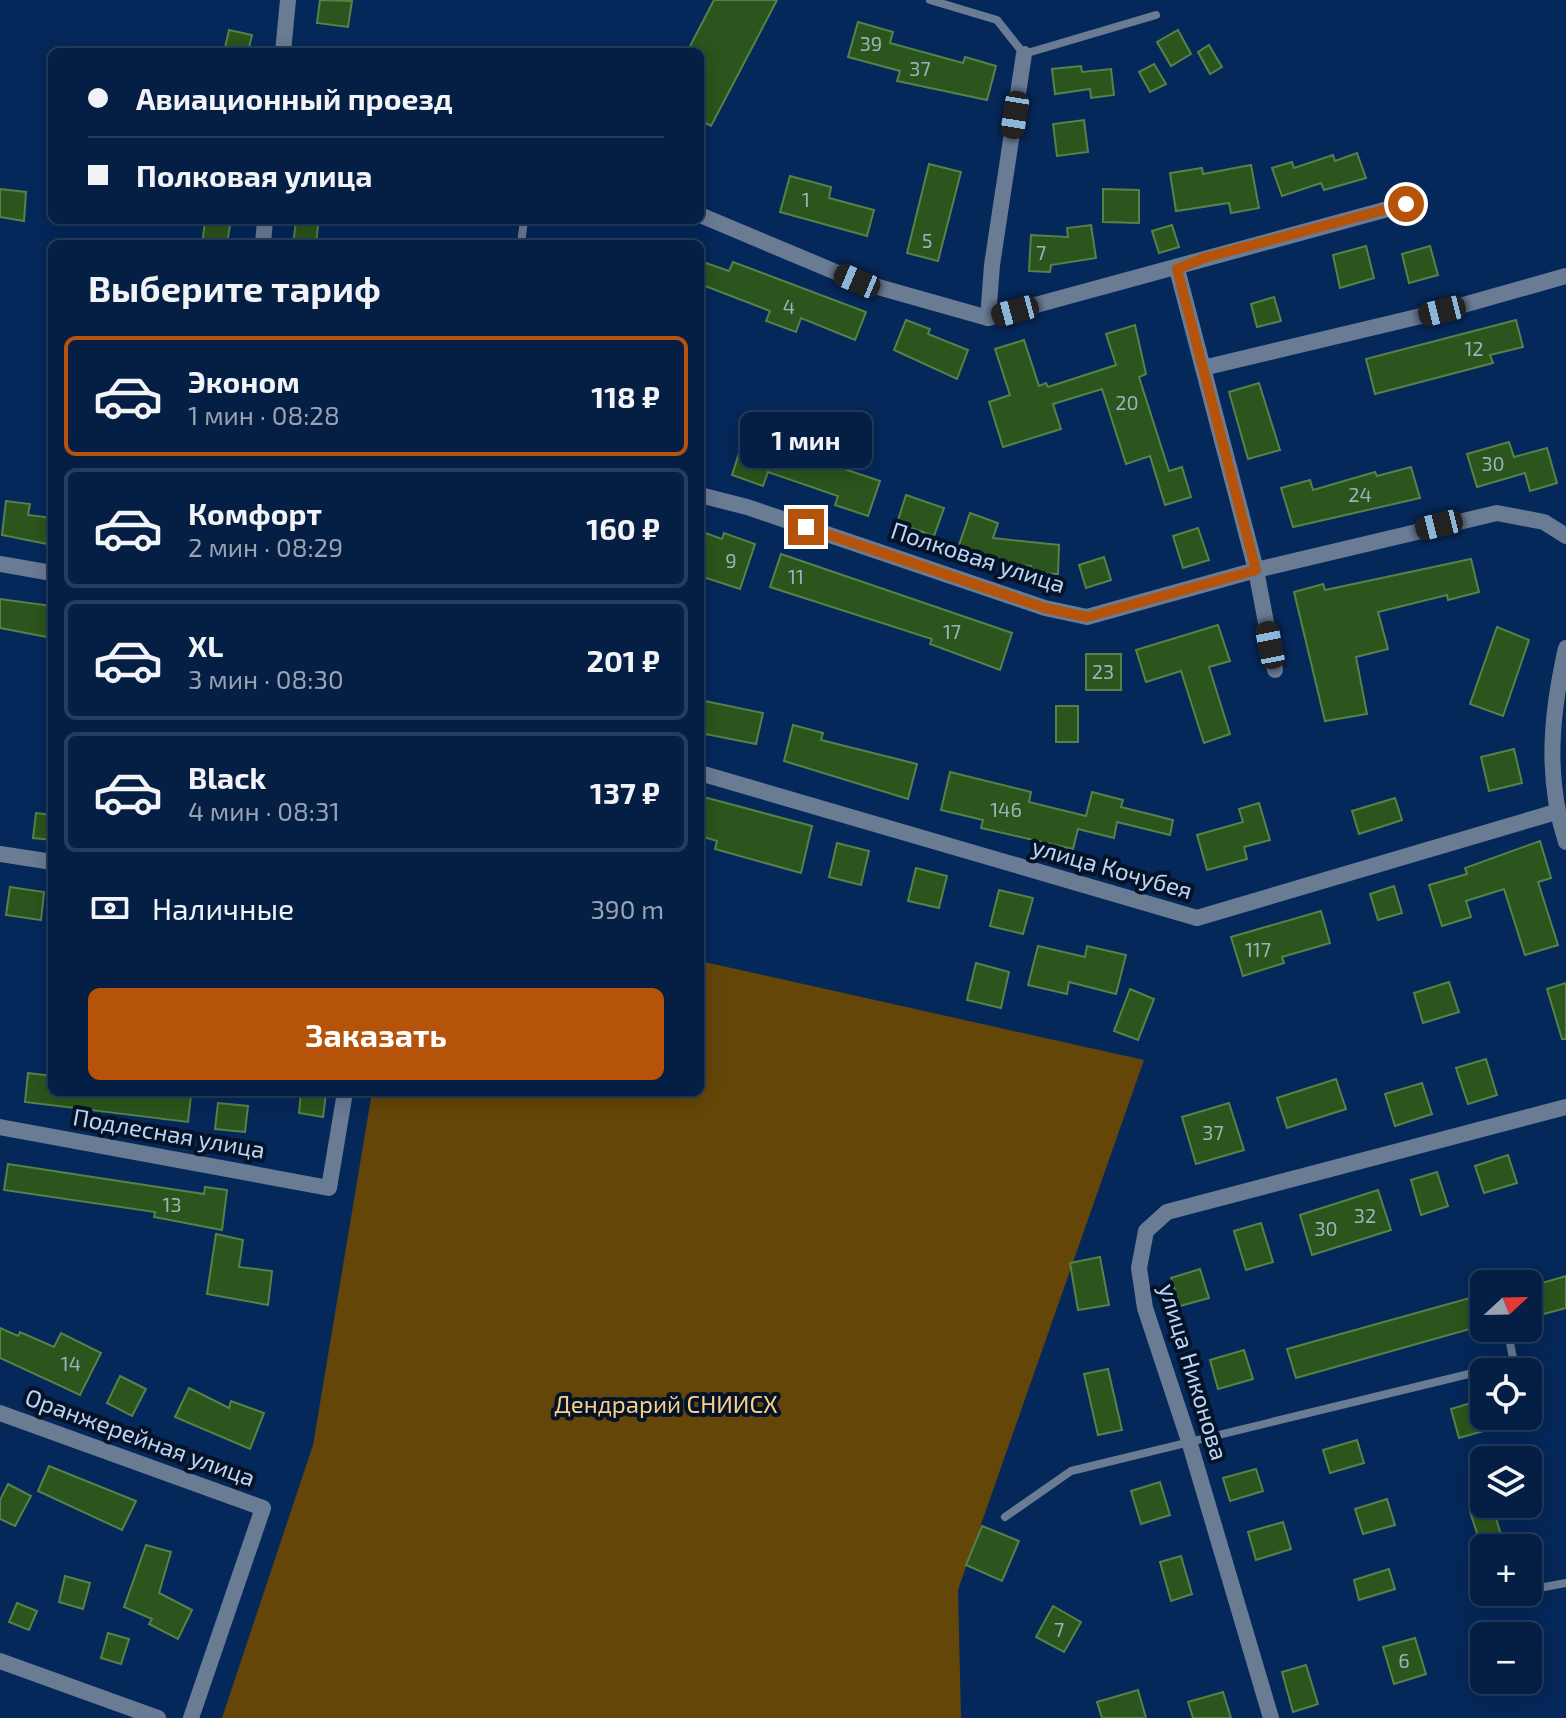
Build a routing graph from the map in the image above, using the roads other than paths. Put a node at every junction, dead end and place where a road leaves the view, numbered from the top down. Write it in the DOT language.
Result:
graph roads {
  1 [pos="288,0"];
  2 [pos="930,0"];
  3 [pos="1156,15"];
  4 [pos="283,48"];
  5 [pos="1024,54"];
  6 [pos="1406,204"];
  7 [pos="704,217"];
  8 [pos="1177,269"];
  9 [pos="1566,276"];
  10 [pos="988,318"];
  11 [pos="1203,368"];
  12 [pos="704,496"];
  13 [pos="1566,536"];
  14 [pos="0,564"];
  15 [pos="1256,570"];
  16 [pos="48,572"];
  17 [pos="1566,648"];
  18 [pos="1275,670"];
  19 [pos="704,774"];
  20 [pos="1556,812"];
  21 [pos="1566,842"];
  22 [pos="0,854"];
  23 [pos="48,861"];
  24 [pos="344,1096"];
  25 [pos="1566,1107"];
  26 [pos="0,1127"];
  27 [pos="1510,1342"];
  28 [pos="0,1413"];
  29 [pos="1189,1441"];
  30 [pos="1005,1517"];
  31 [pos="1566,1583"];
  32 [pos="1542,1587"];
  33 [pos="0,1661"];
  34 [pos="158,1718"];
  35 [pos="191,1718"];
  36 [pos="1271,1718"];
  1 -- 4 [label="street"];
  2 -- 5 [label="lane"];
  3 -- 5 [label="lane"];
  5 -- 10 [label="street"];
  6 -- 8 [label="street"];
  7 -- 10 [label="street"];
  8 -- 10 [label="street"];
  8 -- 11 [label="street"];
  9 -- 11 [label="street"];
  11 -- 15 [label="street"];
  12 -- 15 [label="street, Полковая улица"];
  13 -- 15 [label="street, Полковая улица"];
  14 -- 16 [label="street"];
  15 -- 18 [label="street"];
  17 -- 20 [label="street"];
  19 -- 20 [label="street, улица Кочубея"];
  20 -- 21 [label="street"];
  22 -- 23 [label="street"];
  24 -- 26 [label="street, Подлесная улица"];
  25 -- 29 [label="street, улица Никонова"];
  27 -- 29 [label="lane"];
  28 -- 35 [label="street, Оранжерейная улица"];
  29 -- 30 [label="lane"];
  29 -- 36 [label="street, улица Никонова"];
  31 -- 32 [label="lane"];
  33 -- 34 [label="street"];
}
